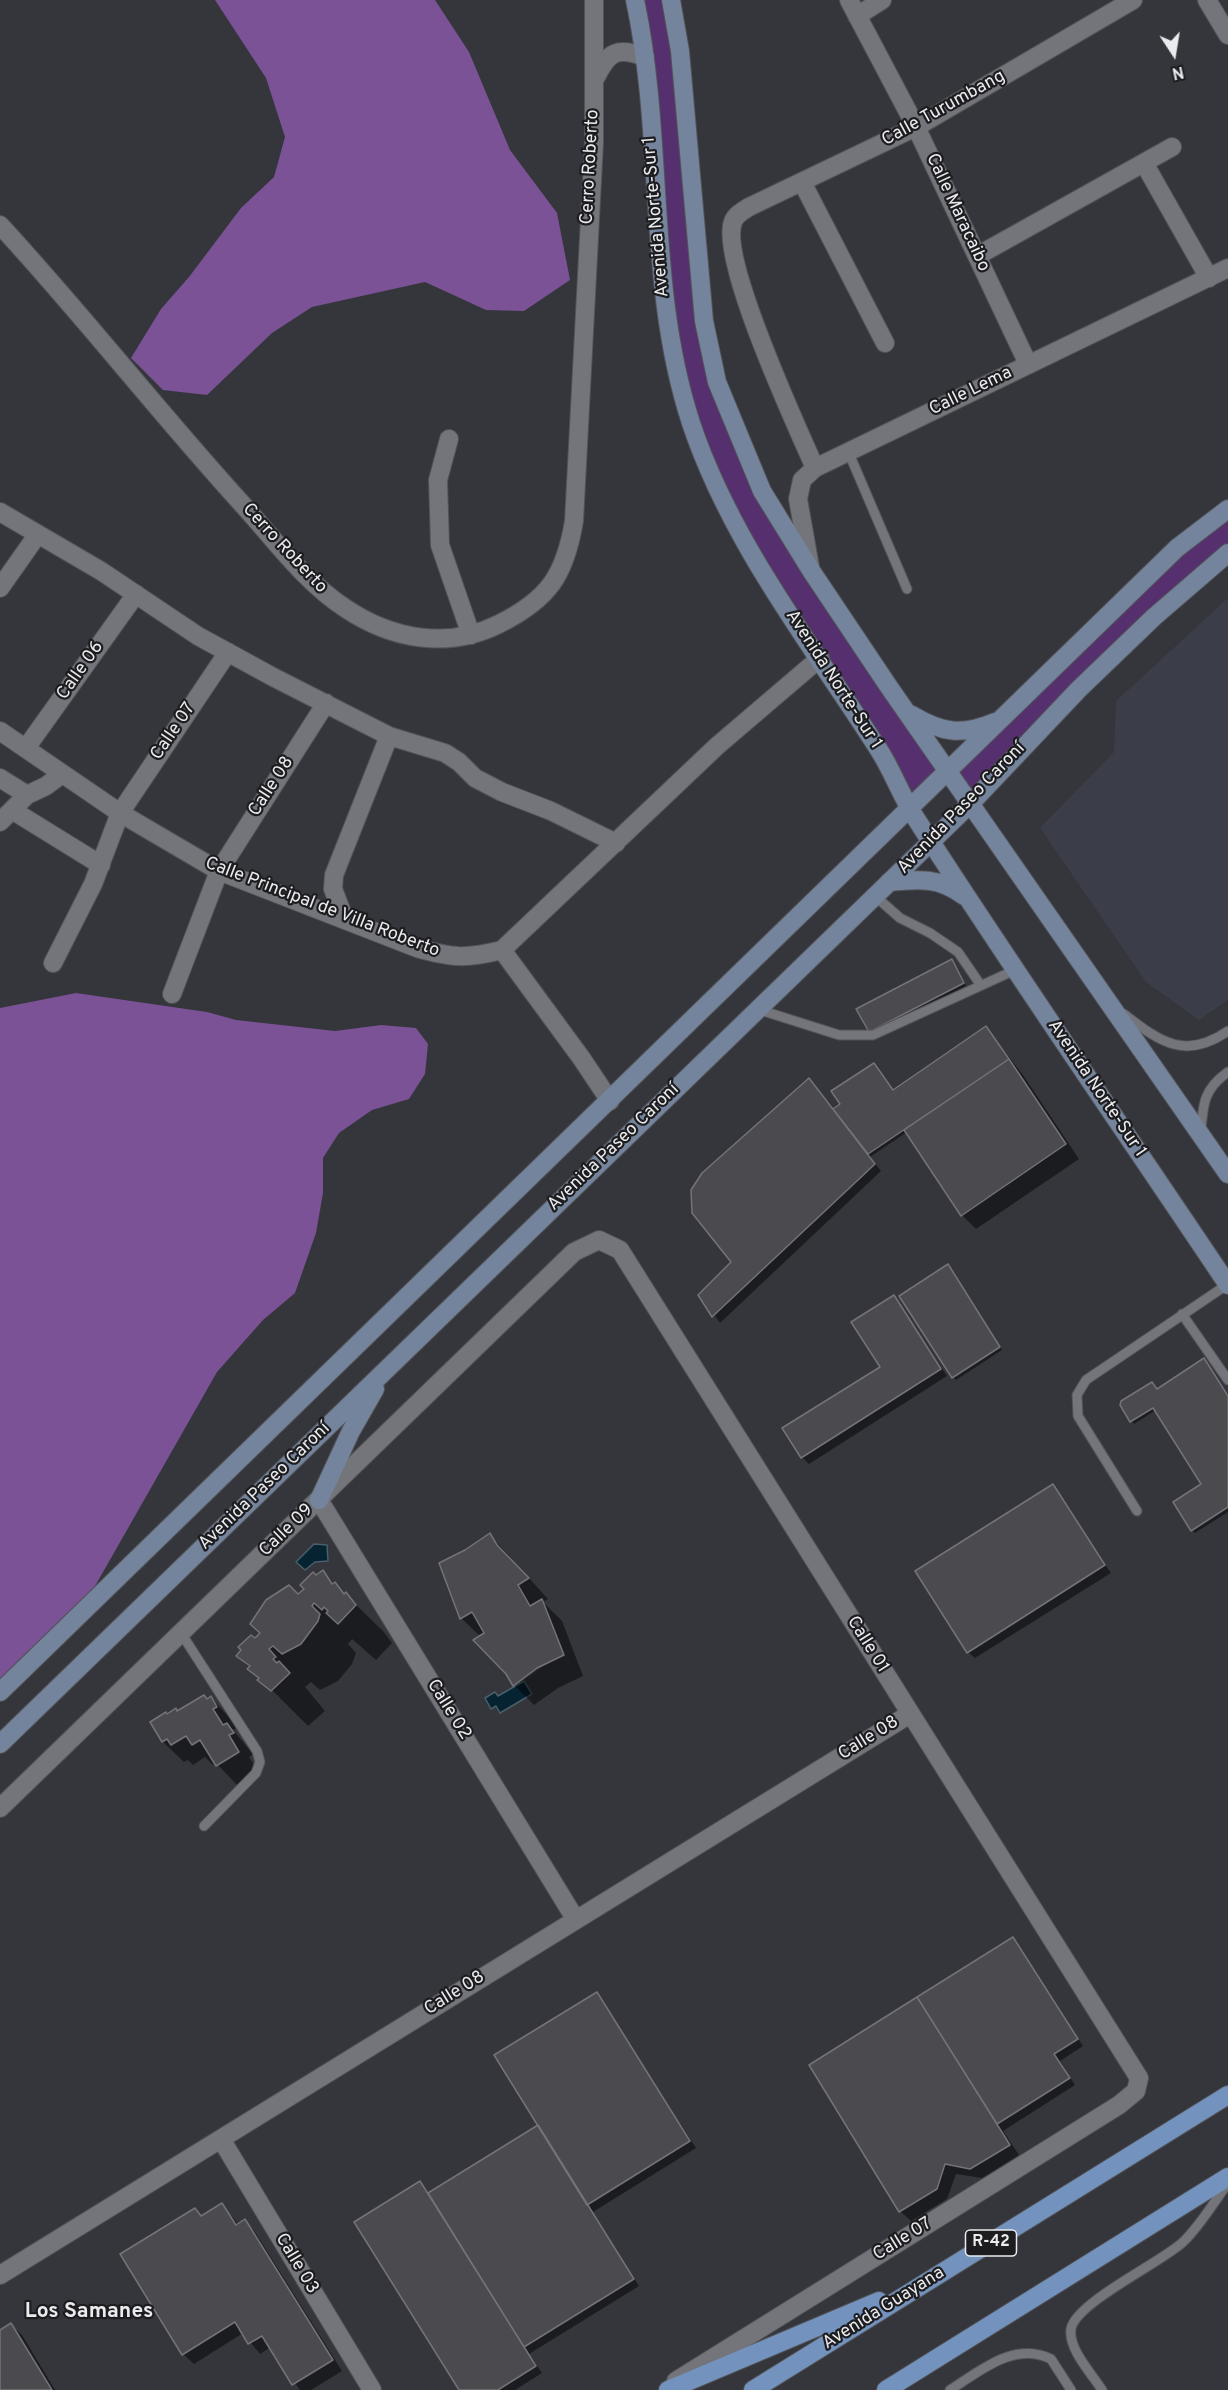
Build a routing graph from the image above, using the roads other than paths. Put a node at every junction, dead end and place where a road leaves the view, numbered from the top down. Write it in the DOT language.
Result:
graph roads {
  1 [pos="594,0"];
  2 [pos="635,0"];
  3 [pos="671,0"];
  4 [pos="882,0"];
  5 [pos="1133,0"];
  6 [pos="1207,0"];
  7 [pos="853,8"];
  8 [pos="1228,35"];
  9 [pos="645,57"];
  10 [pos="595,78"];
  11 [pos="916,127"];
  12 [pos="1172,147"];
  13 [pos="1144,163"];
  14 [pos="802,182"];
  15 [pos="0,225"];
  16 [pos="977,256"];
  17 [pos="1228,268"];
  18 [pos="1209,278"];
  19 [pos="885,343"];
  20 [pos="1029,364"];
  21 [pos="449,439"];
  22 [pos="848,451"];
  23 [pos="815,468"];
  24 [pos="1228,509"];
  25 [pos="0,512"];
  26 [pos="38,534"];
  27 [pos="1228,553"];
  28 [pos="812,572"];
  29 [pos="0,588"];
  30 [pos="907,589"];
  31 [pos="136,594"];
  32 [pos="471,635"];
  33 [pos="228,652"];
  34 [pos="820,658"];
  35 [pos="326,703"];
  36 [pos="907,712"];
  37 [pos="1003,719"];
  38 [pos="0,731"];
  39 [pos="389,736"];
  40 [pos="26,748"];
  41 [pos="883,756"];
  42 [pos="949,771"];
  43 [pos="62,774"];
  44 [pos="0,778"];
  45 [pos="27,795"];
  46 [pos="971,803"];
  47 [pos="910,809"];
  48 [pos="120,813"];
  49 [pos="6,816"];
  50 [pos="883,836"];
  51 [pos="931,841"];
  52 [pos="615,843"];
  53 [pos="101,865"];
  54 [pos="219,871"];
  55 [pos="889,882"];
  56 [pos="875,896"];
  57 [pos="972,903"];
  58 [pos="345,920"];
  59 [pos="502,950"];
  60 [pos="53,963"];
  61 [pos="1015,970"];
  62 [pos="981,984"];
  63 [pos="172,994"];
  64 [pos="1110,1004"];
  65 [pos="757,1009"];
  66 [pos="1228,1031"];
  67 [pos="1228,1071"];
  68 [pos="610,1101"];
  69 [pos="1201,1133"];
  70 [pos="1228,1173"];
  71 [pos="574,1252"];
  72 [pos="1228,1284"];
  73 [pos="1182,1314"];
  74 [pos="385,1371"];
  75 [pos="1228,1380"];
  76 [pos="319,1500"];
  77 [pos="1137,1511"];
  78 [pos="181,1634"];
  79 [pos="0,1692"];
  80 [pos="910,1714"];
  81 [pos="0,1744"];
  82 [pos="0,1808"];
  83 [pos="204,1826"];
  84 [pos="576,1920"];
  85 [pos="1139,2084"];
  86 [pos="1228,2095"];
  87 [pos="221,2139"];
  88 [pos="1228,2178"];
  89 [pos="1228,2183"];
  90 [pos="956,2264"];
  91 [pos="0,2275"];
  92 [pos="372,2390"];
  93 [pos="662,2390"];
  94 [pos="668,2390"];
  95 [pos="753,2390"];
  96 [pos="886,2390"];
  97 [pos="950,2390"];
  98 [pos="1071,2390"];
  99 [pos="1102,2390"];
  1 -- 10 [label="street, Cerro Roberto"];
  2 -- 9 [label="street, Avenida Norte-Sur 1"];
  3 -- 28 [label="street, Avenida Norte-Sur 1"];
  4 -- 7 [label="street"];
  5 -- 11 [label="street, Calle Turumbang"];
  6 -- 8 [label="street"];
  7 -- 11 [label="street, Calle Maracaibo"];
  9 -- 10 [label="street"];
  9 -- 34 [label="street, Avenida Norte-Sur 1"];
  10 -- 32 [label="street, Cerro Roberto"];
  11 -- 14 [label="street, Calle Turumbang"];
  11 -- 16 [label="street, Calle Maracaibo"];
  12 -- 13 [label="street"];
  13 -- 16 [label="street"];
  13 -- 18 [label="street"];
  14 -- 19 [label="street"];
  14 -- 23 [label="street, Calle Turumbang"];
  15 -- 32 [label="street, Cerro Roberto"];
  16 -- 20 [label="street, Calle Maracaibo"];
  17 -- 18 [label="street, Calle Lema"];
  18 -- 20 [label="street, Calle Lema"];
  20 -- 22 [label="street, Calle Lema"];
  21 -- 32 [label="street"];
  22 -- 23 [label="street, Calle Lema"];
  22 -- 30 [label="lane"];
  23 -- 28 [label="street, Calle Lema"];
  24 -- 37 [label="street, Avenida Paseo Caroní"];
  25 -- 26 [label="street"];
  26 -- 29 [label="street"];
  26 -- 31 [label="street"];
  27 -- 46 [label="street, Avenida Paseo Caroní"];
  28 -- 36 [label="street, Avenida Norte-Sur 1"];
  31 -- 33 [label="street"];
  31 -- 40 [label="street, Calle 06"];
  33 -- 35 [label="street"];
  33 -- 48 [label="street, Calle 07"];
  34 -- 41 [label="street, Avenida Norte-Sur 1"];
  34 -- 52 [label="street, Calle Principal de Villa Roberto"];
  35 -- 39 [label="street"];
  35 -- 54 [label="street, Calle 08"];
  36 -- 37 [label="street"];
  36 -- 42 [label="street, Avenida Norte-Sur 1"];
  37 -- 42 [label="street, Avenida Paseo Caroní"];
  38 -- 40 [label="street, Calle Principal de Villa Roberto"];
  39 -- 52 [label="street"];
  39 -- 58 [label="street"];
  40 -- 43 [label="street, Calle Principal de Villa Roberto"];
  41 -- 47 [label="street, Avenida Norte-Sur 1"];
  41 -- 50 [label="street"];
  42 -- 46 [label="street, Avenida Norte-Sur 1"];
  42 -- 47 [label="street, Avenida Paseo Caroní"];
  43 -- 45 [label="street"];
  43 -- 48 [label="street, Calle Principal de Villa Roberto"];
  44 -- 45 [label="street"];
  45 -- 49 [label="street"];
  46 -- 51 [label="street, Avenida Paseo Caroní"];
  46 -- 64 [label="street, Avenida Norte-Sur 1"];
  47 -- 50 [label="street, Avenida Paseo Caroní"];
  47 -- 51 [label="street, Avenida Norte-Sur 1"];
  48 -- 53 [label="street, Calle 07"];
  48 -- 54 [label="street, Calle Principal de Villa Roberto"];
  49 -- 53 [label="street"];
  50 -- 68 [label="street, Avenida Paseo Caroní"];
  51 -- 55 [label="street, Avenida Paseo Caroní"];
  51 -- 57 [label="street, Avenida Norte-Sur 1"];
  52 -- 59 [label="street, Calle Principal de Villa Roberto"];
  53 -- 60 [label="street, Calle 07"];
  54 -- 58 [label="street, Calle Principal de Villa Roberto"];
  54 -- 63 [label="street, Calle 08"];
  55 -- 56 [label="street, Avenida Paseo Caroní"];
  55 -- 57 [label="street"];
  56 -- 62 [label="lane"];
  56 -- 65 [label="street, Avenida Paseo Caroní"];
  57 -- 61 [label="street, Avenida Norte-Sur 1"];
  58 -- 59 [label="street, Calle Principal de Villa Roberto"];
  59 -- 68 [label="street"];
  61 -- 62 [label="lane"];
  61 -- 72 [label="street, Avenida Norte-Sur 1"];
  62 -- 65 [label="lane"];
  64 -- 66 [label="lane"];
  64 -- 69 [label="street, Avenida Norte-Sur 1"];
  65 -- 74 [label="street, Avenida Paseo Caroní"];
  67 -- 69 [label="lane"];
  68 -- 79 [label="street, Avenida Paseo Caroní"];
  69 -- 70 [label="street, Avenida Norte-Sur 1"];
  71 -- 76 [label="street, Calle 09"];
  71 -- 80 [label="street, Calle 01"];
  72 -- 73 [label="lane"];
  73 -- 75 [label="lane"];
  73 -- 77 [label="lane"];
  74 -- 76 [label="street"];
  74 -- 81 [label="street, Avenida Paseo Caroní"];
  76 -- 78 [label="street, Calle 09"];
  76 -- 84 [label="street, Calle 02"];
  78 -- 82 [label="street, Calle 09"];
  78 -- 83 [label="lane"];
  80 -- 84 [label="street, Calle 08"];
  80 -- 85 [label="street, Calle 01"];
  84 -- 87 [label="street, Calle 08"];
  85 -- 93 [label="street, Calle 07"];
  86 -- 90 [label="main road, Avenida Guayana / R-42"];
  87 -- 91 [label="street, Calle 08"];
  87 -- 92 [label="street, Calle 03"];
  88 -- 96 [label="main road"];
  89 -- 99 [label="lane"];
  90 -- 94 [label="main road"];
  90 -- 95 [label="main road, Avenida Guayana / R-42"];
  97 -- 98 [label="lane"];
}
